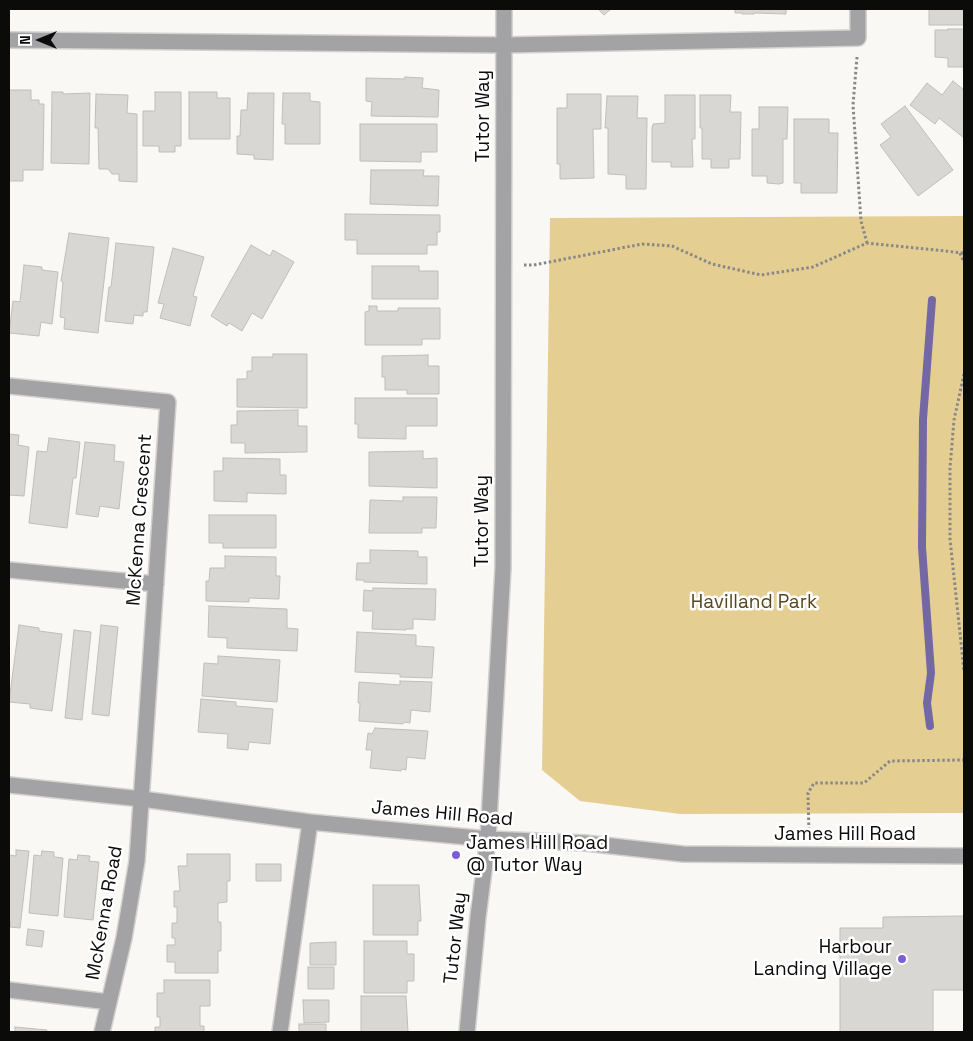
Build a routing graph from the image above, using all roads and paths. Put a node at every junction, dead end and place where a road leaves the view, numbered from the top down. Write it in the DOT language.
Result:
graph roads {
  1 [pos="504,9"];
  2 [pos="858,9"];
  3 [pos="858,38"];
  4 [pos="9,40"];
  5 [pos="505,45"];
  6 [pos="867,243"];
  7 [pos="962,253"];
  8 [pos="964,262"];
  9 [pos="504,266"];
  10 [pos="964,374"];
  11 [pos="9,386"];
  12 [pos="9,570"];
  13 [pos="156,584"];
  14 [pos="964,671"];
  15 [pos="964,760"];
  16 [pos="9,785"];
  17 [pos="142,799"];
  18 [pos="310,822"];
  19 [pos="488,839"];
  20 [pos="810,855"];
  21 [pos="964,856"];
  22 [pos="9,990"];
  23 [pos="109,1002"];
  24 [pos="102,1032"];
  25 [pos="280,1032"];
  26 [pos="467,1032"];
  1 -- 5 [label="street, Tutor Way"];
  2 -- 3 [label="street"];
  3 -- 5 [label="street"];
  3 -- 6 [label="path"];
  4 -- 5 [label="street"];
  5 -- 9 [label="street, Tutor Way"];
  6 -- 7 [label="path"];
  6 -- 9 [label="path"];
  7 -- 8 [label="path"];
  9 -- 19 [label="street, Tutor Way"];
  10 -- 14 [label="path"];
  11 -- 13 [label="street, McKenna Crescent"];
  12 -- 13 [label="street"];
  13 -- 17 [label="street, McKenna Crescent"];
  15 -- 20 [label="path"];
  16 -- 17 [label="street, James Hill Road"];
  17 -- 18 [label="street, James Hill Road"];
  17 -- 23 [label="street, McKenna Road"];
  18 -- 19 [label="street, James Hill Road"];
  18 -- 25 [label="street"];
  19 -- 20 [label="street, James Hill Road"];
  19 -- 26 [label="street, Tutor Way"];
  20 -- 21 [label="street, James Hill Road"];
  22 -- 23 [label="street"];
  23 -- 24 [label="street, McKenna Road"];
}
